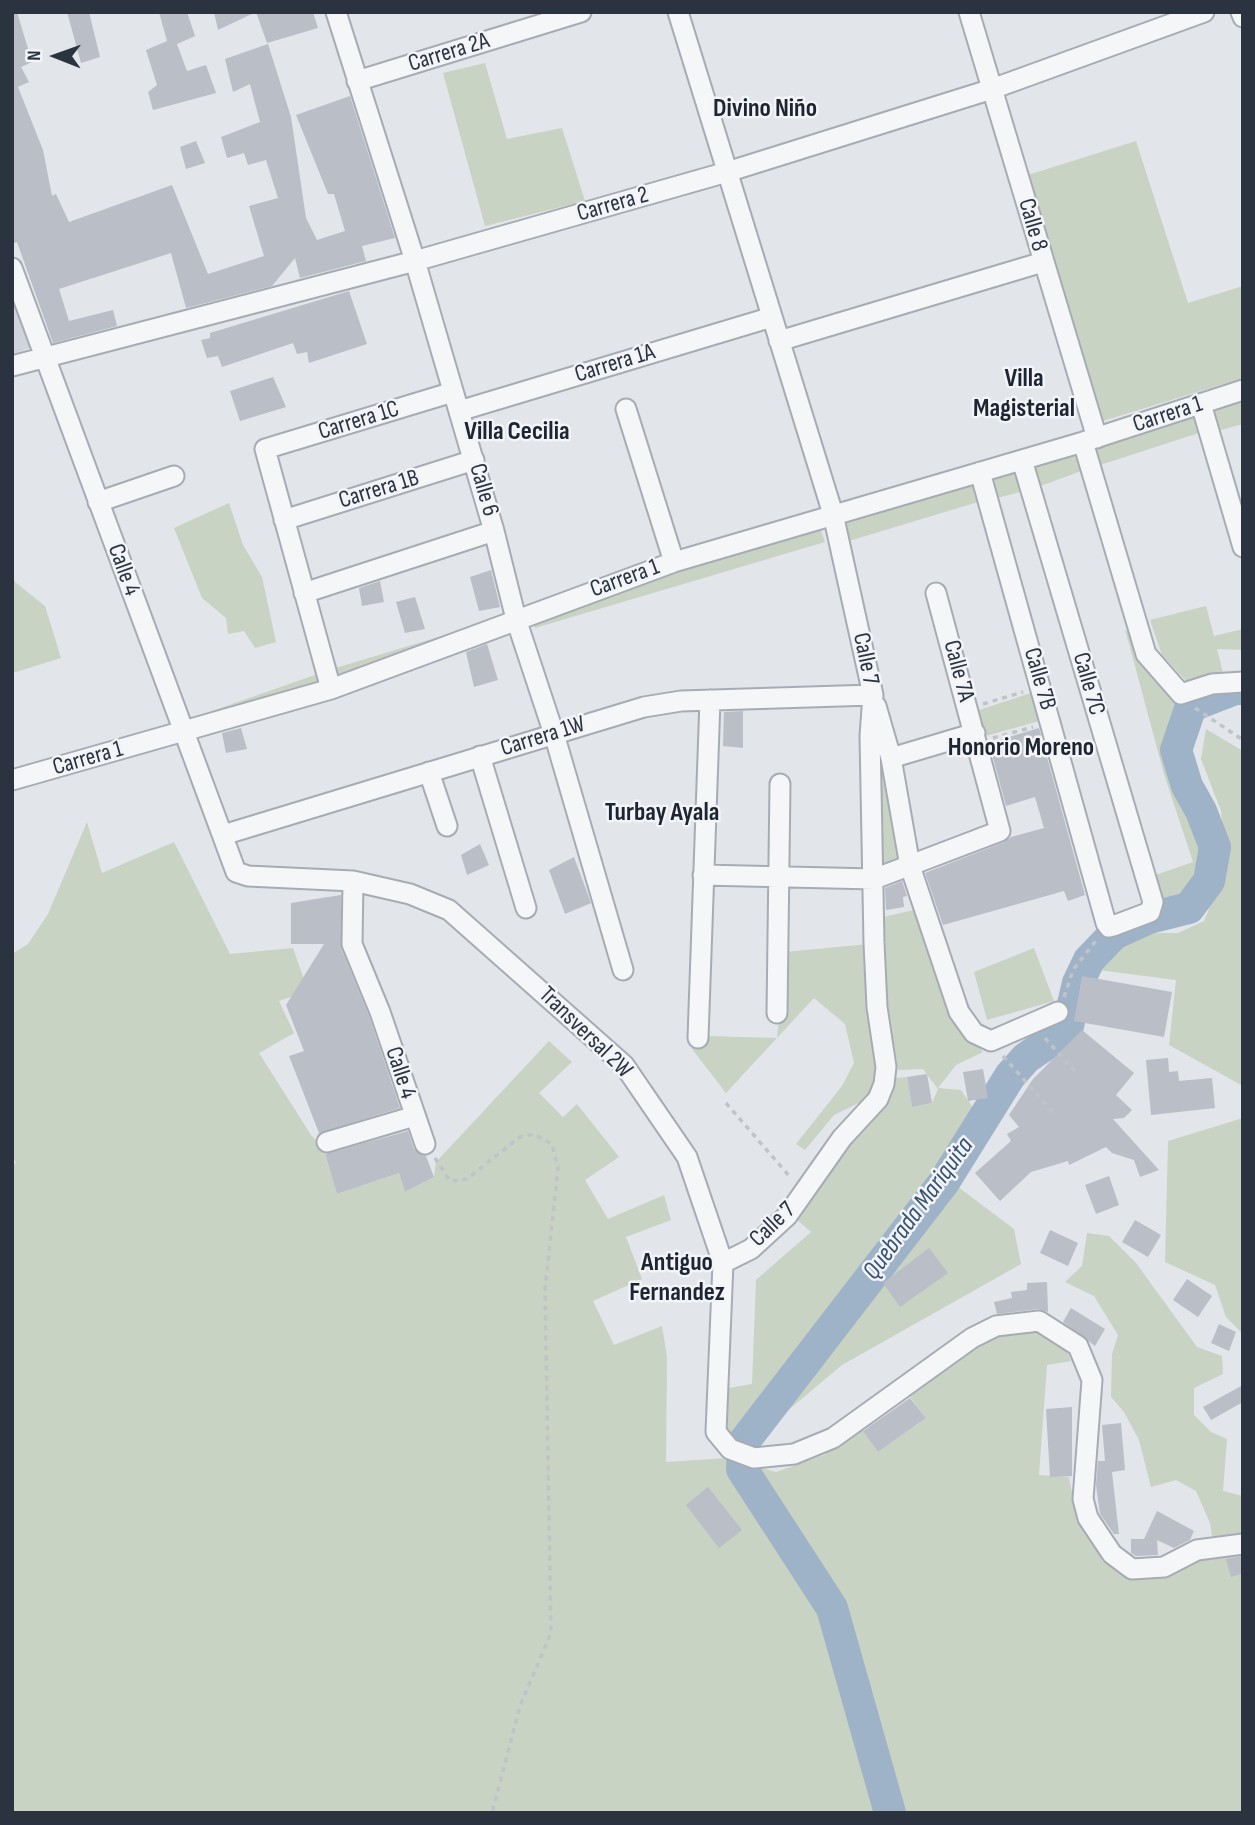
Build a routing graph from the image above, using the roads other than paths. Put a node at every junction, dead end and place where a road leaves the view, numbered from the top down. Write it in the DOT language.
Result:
graph roads {
  1 [pos="336,12"];
  2 [pos="581,12"];
  3 [pos="678,12"];
  4 [pos="969,12"];
  5 [pos="1204,12"];
  6 [pos="1241,12"];
  7 [pos="1243,18"];
  8 [pos="357,81"];
  9 [pos="992,89"];
  10 [pos="727,172"];
  11 [pos="415,261"];
  12 [pos="1043,262"];
  13 [pos="12,268"];
  14 [pos="772,317"];
  15 [pos="779,341"];
  16 [pos="47,355"];
  17 [pos="12,366"];
  18 [pos="1243,390"];
  19 [pos="456,402"];
  20 [pos="1201,404"];
  21 [pos="626,410"];
  22 [pos="1090,440"];
  23 [pos="474,460"];
  24 [pos="1022,460"];
  25 [pos="980,472"];
  26 [pos="173,476"];
  27 [pos="98,502"];
  28 [pos="1237,507"];
  29 [pos="833,514"];
  30 [pos="284,520"];
  31 [pos="494,531"];
  32 [pos="1243,547"];
  33 [pos="674,562"];
  34 [pos="304,593"];
  35 [pos="936,593"];
  36 [pos="516,618"];
  37 [pos="1243,682"];
  38 [pos="331,689"];
  39 [pos="873,695"];
  40 [pos="710,701"];
  41 [pos="184,732"];
  42 [pos="554,734"];
  43 [pos="976,738"];
  44 [pos="480,756"];
  45 [pos="891,758"];
  46 [pos="429,772"];
  47 [pos="12,780"];
  48 [pos="780,784"];
  49 [pos="447,826"];
  50 [pos="223,835"];
  51 [pos="910,866"];
  52 [pos="236,872"];
  53 [pos="703,875"];
  54 [pos="780,877"];
  55 [pos="874,878"];
  56 [pos="353,881"];
  57 [pos="526,908"];
  58 [pos="1109,927"];
  59 [pos="623,970"];
  60 [pos="1058,1012"];
  61 [pos="776,1013"];
  62 [pos="698,1038"];
  63 [pos="415,1116"];
  64 [pos="327,1142"];
  65 [pos="425,1144"];
  66 [pos="723,1264"];
  67 [pos="1243,1544"];
  1 -- 8 [label="street, Calle 6"];
  2 -- 8 [label="street, Carrera 2A"];
  3 -- 10 [label="street, Calle 7"];
  4 -- 9 [label="street, Calle 8"];
  5 -- 9 [label="street, Carrera 2"];
  6 -- 7 [label="street"];
  8 -- 11 [label="street, Calle 6"];
  9 -- 10 [label="street, Carrera 2"];
  9 -- 12 [label="street, Calle 8"];
  10 -- 11 [label="street, Carrera 2"];
  10 -- 14 [label="street, Calle 7"];
  11 -- 16 [label="street, Carrera 2"];
  11 -- 19 [label="street, Calle 6"];
  12 -- 15 [label="street"];
  12 -- 22 [label="street, Calle 8"];
  13 -- 16 [label="street, Calle 4"];
  14 -- 15 [label="street, Calle 7"];
  14 -- 19 [label="street, Carrera 1A"];
  15 -- 29 [label="street, Calle 7"];
  16 -- 17 [label="street, Carrera 2"];
  16 -- 27 [label="street, Calle 4"];
  18 -- 20 [label="street, Carrera 1"];
  19 -- 23 [label="street, Calle 6"];
  19 -- 30 [label="street, Carrera 1C"];
  20 -- 22 [label="street, Carrera 1"];
  20 -- 28 [label="street"];
  21 -- 33 [label="street"];
  22 -- 24 [label="street, Carrera 1"];
  22 -- 37 [label="street, Calle 8"];
  23 -- 30 [label="street, Carrera 1B"];
  23 -- 31 [label="street, Calle 6"];
  24 -- 25 [label="street, Carrera 1"];
  24 -- 58 [label="street, Calle 7C"];
  25 -- 29 [label="street, Carrera 1"];
  25 -- 58 [label="street, Calle 7B"];
  26 -- 27 [label="street"];
  27 -- 41 [label="street, Calle 4"];
  28 -- 32 [label="street"];
  29 -- 33 [label="street, Carrera 1"];
  29 -- 39 [label="street, Calle 7"];
  30 -- 34 [label="street"];
  31 -- 34 [label="street"];
  31 -- 36 [label="street, Calle 6"];
  33 -- 36 [label="street, Carrera 1"];
  34 -- 38 [label="street"];
  35 -- 43 [label="street, Calle 7A"];
  36 -- 38 [label="street, Carrera 1"];
  36 -- 42 [label="street, Calle 6"];
  38 -- 41 [label="street, Carrera 1"];
  39 -- 40 [label="street, Carrera 1W"];
  39 -- 45 [label="street"];
  39 -- 55 [label="street, Calle 7"];
  40 -- 42 [label="street, Carrera 1W"];
  40 -- 53 [label="street"];
  41 -- 47 [label="street, Carrera 1"];
  41 -- 50 [label="street, Calle 4"];
  42 -- 44 [label="street, Carrera 1W"];
  42 -- 59 [label="street, Calle 6"];
  43 -- 45 [label="street"];
  43 -- 51 [label="street, Calle 7A"];
  44 -- 46 [label="street, Carrera 1W"];
  44 -- 57 [label="street"];
  45 -- 51 [label="street"];
  46 -- 49 [label="street"];
  46 -- 50 [label="street, Carrera 1W"];
  48 -- 54 [label="street"];
  50 -- 52 [label="street, Calle 4"];
  51 -- 55 [label="street"];
  51 -- 60 [label="street"];
  52 -- 56 [label="street, Transversal 2W"];
  53 -- 54 [label="street"];
  53 -- 62 [label="street"];
  54 -- 55 [label="street"];
  54 -- 61 [label="street"];
  55 -- 66 [label="street, Calle 7"];
  56 -- 63 [label="street, Calle 4"];
  56 -- 66 [label="street, Transversal 2W"];
  63 -- 64 [label="street"];
  63 -- 65 [label="street, Calle 4"];
  66 -- 67 [label="street, Transversal 2W"];
}
